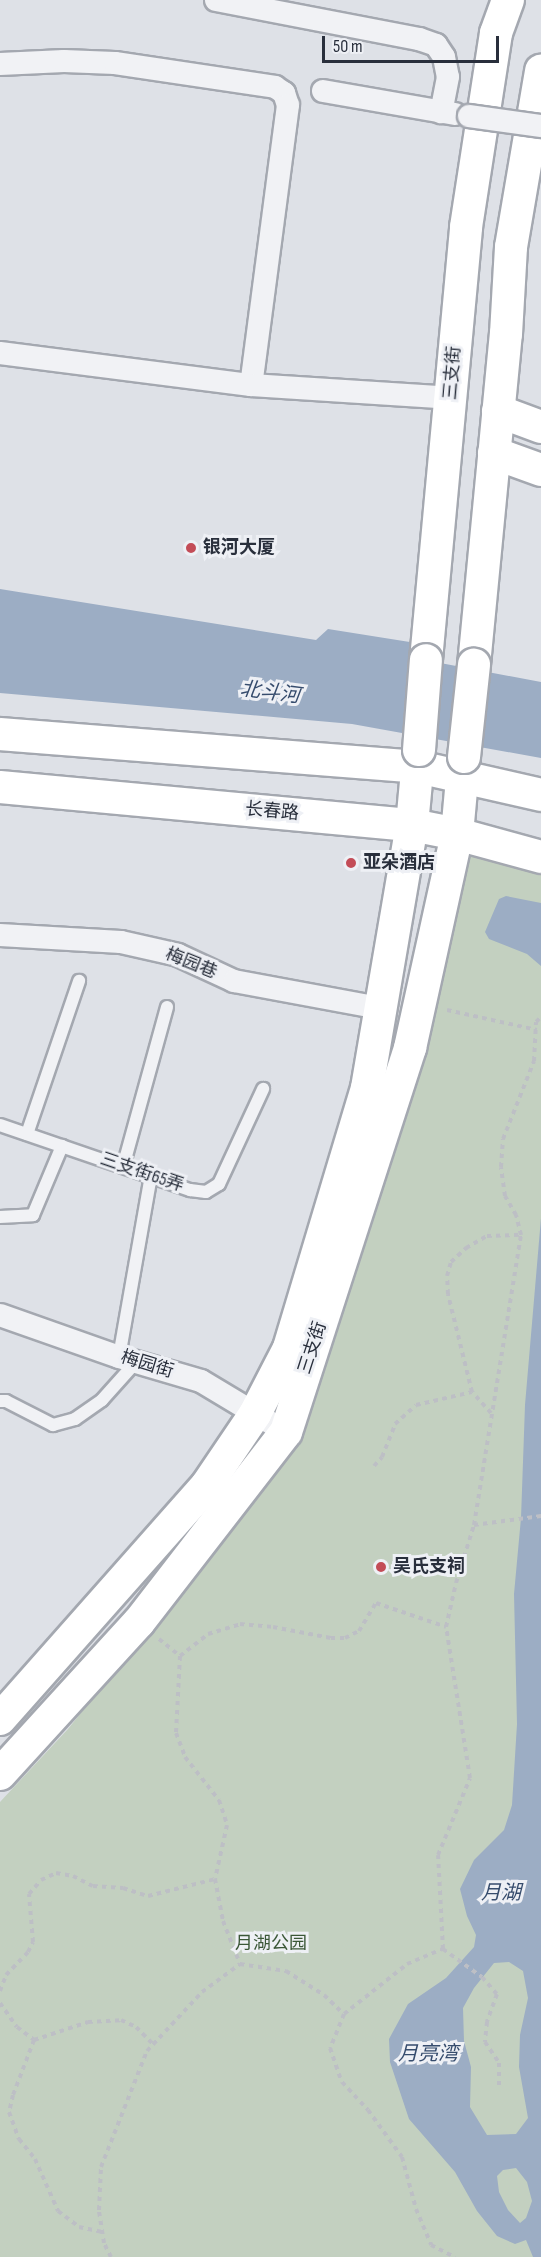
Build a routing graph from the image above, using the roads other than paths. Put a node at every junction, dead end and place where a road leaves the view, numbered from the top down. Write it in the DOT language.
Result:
graph roads {
  1 [pos="216,0"];
  2 [pos="508,0"];
  3 [pos="0,64"];
  4 [pos="541,71"];
  5 [pos="323,91"];
  6 [pos="441,112"];
  7 [pos="541,126"];
  8 [pos="0,353"];
  9 [pos="251,385"];
  10 [pos="450,398"];
  11 [pos="498,411"];
  12 [pos="541,427"];
  13 [pos="494,453"];
  14 [pos="541,470"];
  15 [pos="0,734"];
  16 [pos="418,758"];
  17 [pos="463,767"];
  18 [pos="0,787"];
  19 [pos="541,795"];
  20 [pos="412,825"];
  21 [pos="457,834"];
  22 [pos="541,857"];
  23 [pos="0,935"];
  24 [pos="79,981"];
  25 [pos="167,1007"];
  26 [pos="380,1008"];
  27 [pos="263,1089"];
  28 [pos="0,1125"];
  29 [pos="27,1134"];
  30 [pos="62,1146"];
  31 [pos="123,1167"];
  32 [pos="151,1176"];
  33 [pos="0,1217"];
  34 [pos="0,1315"];
  35 [pos="128,1359"];
  36 [pos="0,1401"];
  37 [pos="255,1414"];
  38 [pos="286,1432"];
  39 [pos="0,1719"];
  40 [pos="0,1774"];
  1 -- 6 [label="street"];
  2 -- 10 [label="main road, 三支街"];
  3 -- 9 [label="street"];
  4 -- 11 [label="main road"];
  5 -- 6 [label="street"];
  6 -- 7 [label="street, bridge"];
  8 -- 9 [label="street"];
  9 -- 10 [label="street"];
  10 -- 16 [label="main road, 三支街, bridge"];
  11 -- 12 [label="main road"];
  11 -- 13 [label="main road"];
  13 -- 14 [label="main road"];
  13 -- 17 [label="main road, bridge"];
  15 -- 16 [label="main road"];
  16 -- 17 [label="main road"];
  16 -- 20 [label="main road, 三支街"];
  17 -- 19 [label="main road"];
  17 -- 21 [label="main road, 三支街"];
  18 -- 20 [label="main road, 长春路"];
  20 -- 21 [label="main road, 长春路"];
  20 -- 26 [label="main road, 三支街"];
  21 -- 22 [label="main road, 长春路"];
  21 -- 38 [label="main road, 三支街"];
  23 -- 26 [label="street, 梅园巷"];
  24 -- 29 [label="lane"];
  25 -- 31 [label="lane"];
  26 -- 37 [label="main road, 三支街"];
  27 -- 32 [label="lane, 三支街65弄"];
  28 -- 29 [label="lane, 三支街65弄"];
  29 -- 30 [label="lane, 三支街65弄"];
  30 -- 31 [label="lane, 三支街65弄"];
  30 -- 33 [label="lane"];
  31 -- 32 [label="lane, 三支街65弄"];
  32 -- 35 [label="lane"];
  34 -- 35 [label="street, 梅园街"];
  35 -- 36 [label="lane"];
  35 -- 37 [label="street, 梅园街"];
  37 -- 38 [label="street, 梅园街"];
  37 -- 39 [label="main road, 三支街"];
  38 -- 40 [label="main road, 三支街"];
}
